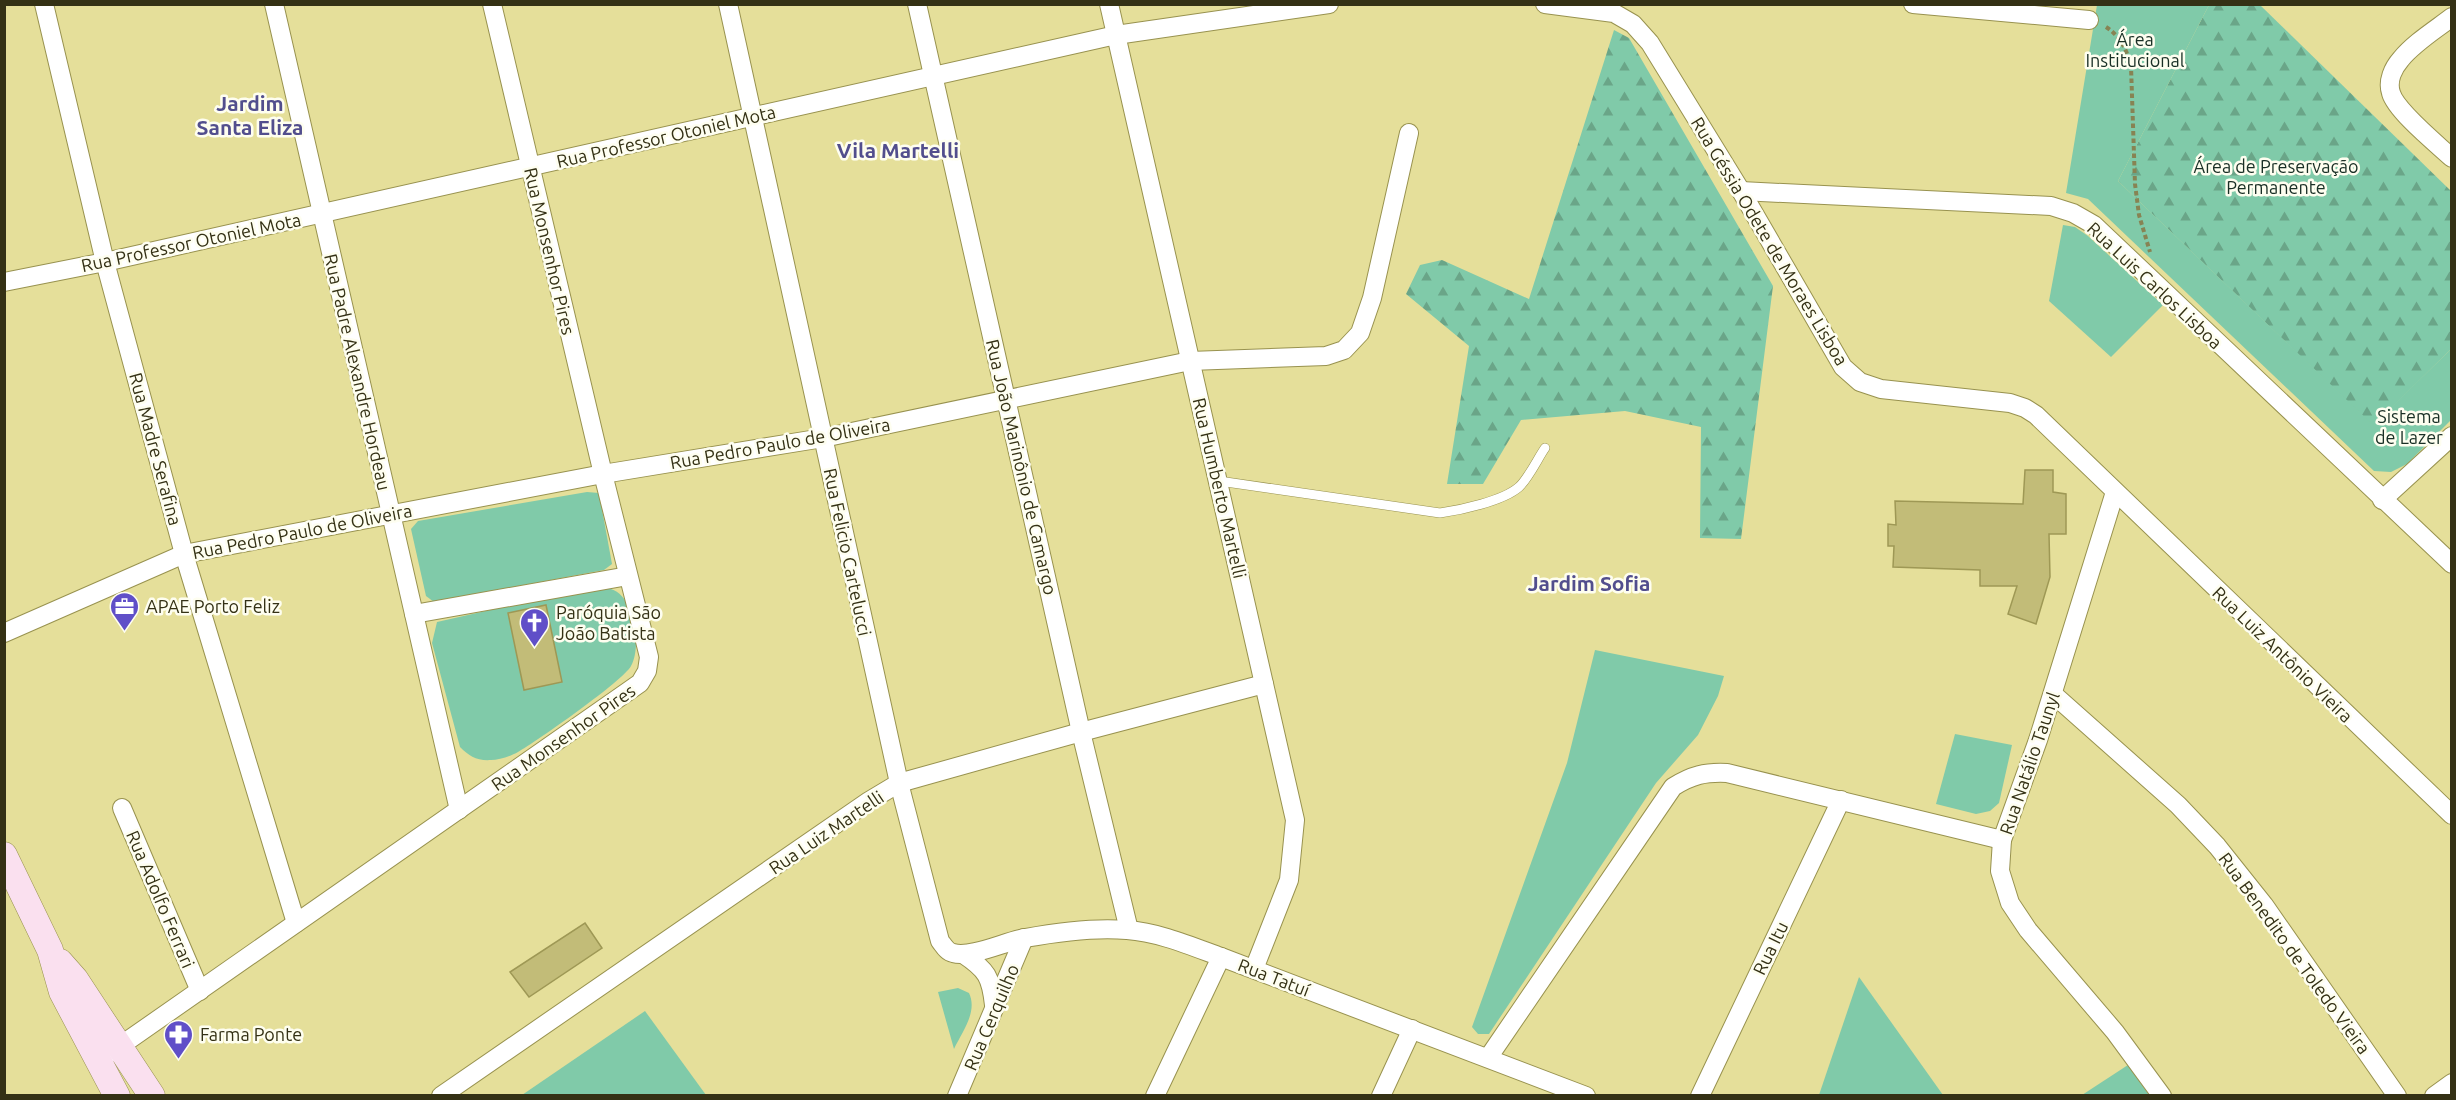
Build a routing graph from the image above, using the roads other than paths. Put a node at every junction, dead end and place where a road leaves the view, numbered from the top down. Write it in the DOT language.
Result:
graph roads {
  1 [pos="44,4"];
  2 [pos="274,4"];
  3 [pos="492,4"];
  4 [pos="729,4"];
  5 [pos="917,4"];
  6 [pos="1108,4"];
  7 [pos="1329,4"];
  8 [pos="1545,4"];
  9 [pos="1913,4"];
  10 [pos="1615,9"];
  11 [pos="2451,17"];
  12 [pos="2089,20"];
  13 [pos="1116,35"];
  14 [pos="933,76"];
  15 [pos="753,117"];
  16 [pos="1409,133"];
  17 [pos="2451,158"];
  18 [pos="530,167"];
  19 [pos="1742,191"];
  20 [pos="322,213"];
  21 [pos="105,262"];
  22 [pos="4,282"];
  23 [pos="1190,361"];
  24 [pos="1007,400"];
  25 [pos="2451,436"];
  26 [pos="824,438"];
  27 [pos="1545,448"];
  28 [pos="603,474"];
  29 [pos="1219,481"];
  30 [pos="2115,492"];
  31 [pos="2382,500"];
  32 [pos="390,514"];
  33 [pos="184,554"];
  34 [pos="2451,564"];
  35 [pos="628,576"];
  36 [pos="414,614"];
  37 [pos="4,633"];
  38 [pos="1264,684"];
  39 [pos="2053,694"];
  40 [pos="1082,732"];
  41 [pos="899,783"];
  42 [pos="1841,800"];
  43 [pos="122,808"];
  44 [pos="459,810"];
  45 [pos="2451,816"];
  46 [pos="2002,840"];
  47 [pos="6,860"];
  48 [pos="296,923"];
  49 [pos="1129,930"];
  50 [pos="1024,938"];
  51 [pos="50,950"];
  52 [pos="957,954"];
  53 [pos="1221,957"];
  54 [pos="1254,969"];
  55 [pos="200,990"];
  56 [pos="994,1009"];
  57 [pos="1412,1029"];
  58 [pos="119,1047"];
  59 [pos="1488,1058"];
  60 [pos="98,1061"];
  61 [pos="2451,1083"];
  62 [pos="117,1095"];
  63 [pos="152,1095"];
  64 [pos="441,1095"];
  65 [pos="957,1095"];
  66 [pos="1155,1095"];
  67 [pos="1381,1095"];
  68 [pos="1586,1095"];
  69 [pos="1700,1095"];
  70 [pos="2162,1095"];
  71 [pos="2397,1095"];
  72 [pos="2434,1095"];
  1 -- 21 [label="street, Rua Madre Serafina"];
  2 -- 20 [label="street, Rua Padre Alexandre Hordeau"];
  3 -- 18 [label="street, Rua Monsenhor Pires"];
  4 -- 15 [label="street, Rua Felicio Cartelucci"];
  5 -- 14 [label="street, Rua João Marinônio de Camargo"];
  6 -- 13 [label="street, Rua Humberto Martelli"];
  7 -- 13 [label="street, Rua Professor Otoniel Mota"];
  8 -- 10 [label="street"];
  9 -- 12 [label="street"];
  10 -- 19 [label="street, Rua Géssia Odete de Moraes Lisboa"];
  11 -- 17 [label="street"];
  13 -- 14 [label="street, Rua Professor Otoniel Mota"];
  13 -- 23 [label="street, Rua Humberto Martelli"];
  14 -- 15 [label="street, Rua Professor Otoniel Mota"];
  14 -- 24 [label="street, Rua João Marinônio de Camargo"];
  15 -- 18 [label="street, Rua Professor Otoniel Mota"];
  15 -- 26 [label="street, Rua Felicio Cartelucci"];
  16 -- 23 [label="street, Rua Pedro Paulo de Oliveira"];
  18 -- 20 [label="street, Rua Professor Otoniel Mota"];
  18 -- 28 [label="street, Rua Monsenhor Pires"];
  19 -- 30 [label="street, Rua Géssia Odete de Moraes Lisboa"];
  19 -- 31 [label="street, Rua Luis Carlos Lisboa"];
  20 -- 21 [label="street, Rua Professor Otoniel Mota"];
  20 -- 32 [label="street, Rua Padre Alexandre Hordeau"];
  21 -- 22 [label="street, Rua Professor Otoniel Mota"];
  21 -- 33 [label="street, Rua Madre Serafina"];
  23 -- 24 [label="street, Rua Pedro Paulo de Oliveira"];
  23 -- 29 [label="street, Rua Humberto Martelli"];
  24 -- 26 [label="street, Rua Pedro Paulo de Oliveira"];
  24 -- 40 [label="street, Rua João Marinônio de Camargo"];
  25 -- 31 [label="street"];
  26 -- 28 [label="street, Rua Pedro Paulo de Oliveira"];
  26 -- 41 [label="street, Rua Felicio Cartelucci"];
  27 -- 29 [label="lane"];
  28 -- 32 [label="street, Rua Pedro Paulo de Oliveira"];
  28 -- 35 [label="street, Rua Monsenhor Pires"];
  29 -- 38 [label="street, Rua Humberto Martelli"];
  30 -- 39 [label="street, Rua Natálio Taunyl"];
  30 -- 45 [label="street, Rua Luiz Antônio Vieira"];
  31 -- 34 [label="street, Rua Luis Carlos Lisboa"];
  32 -- 33 [label="street, Rua Pedro Paulo de Oliveira"];
  32 -- 36 [label="street, Rua Padre Alexandre Hordeau"];
  33 -- 37 [label="street, Rua Pedro Paulo de Oliveira"];
  33 -- 48 [label="street, Rua Madre Serafina"];
  35 -- 36 [label="street"];
  35 -- 44 [label="street, Rua Monsenhor Pires"];
  36 -- 44 [label="street, Rua Padre Alexandre Hordeau"];
  38 -- 40 [label="street, Rua Luiz Martelli"];
  38 -- 54 [label="street, Rua Humberto Martelli"];
  39 -- 46 [label="street, Rua Natálio Taunyl"];
  39 -- 71 [label="street, Rua Benedito de Toledo Vieira"];
  40 -- 41 [label="street, Rua Luiz Martelli"];
  40 -- 49 [label="street, Rua João Marinônio de Camargo"];
  41 -- 52 [label="street, Rua Felicio Cartelucci"];
  41 -- 64 [label="street, Rua Luiz Martelli"];
  42 -- 46 [label="street"];
  42 -- 59 [label="street"];
  42 -- 69 [label="street, Rua Itu"];
  43 -- 55 [label="street, Rua Adolfo Ferrari"];
  44 -- 48 [label="street, Rua Monsenhor Pires"];
  46 -- 70 [label="street, Rua Natálio Taunyl"];
  47 -- 51 [label="main road"];
  48 -- 55 [label="street, Rua Monsenhor Pires"];
  49 -- 50 [label="street, Rua Tatuí"];
  49 -- 53 [label="street, Rua Tatuí"];
  50 -- 52 [label="street, Rua Tatuí"];
  50 -- 56 [label="street, Rua Cerquilho"];
  51 -- 58 [label="main road"];
  51 -- 60 [label="main road"];
  52 -- 56 [label="street"];
  53 -- 54 [label="street, Rua Tatuí"];
  53 -- 66 [label="street"];
  54 -- 57 [label="street, Rua Tatuí"];
  55 -- 58 [label="street, Rua Monsenhor Pires"];
  56 -- 65 [label="street, Rua Cerquilho"];
  57 -- 59 [label="street, Rua Tatuí"];
  57 -- 67 [label="street"];
  58 -- 60 [label="street, Rua Monsenhor Pires"];
  58 -- 63 [label="main road"];
  59 -- 68 [label="street, Rua Tatuí"];
  60 -- 62 [label="main road"];
  61 -- 72 [label="street"];
}
